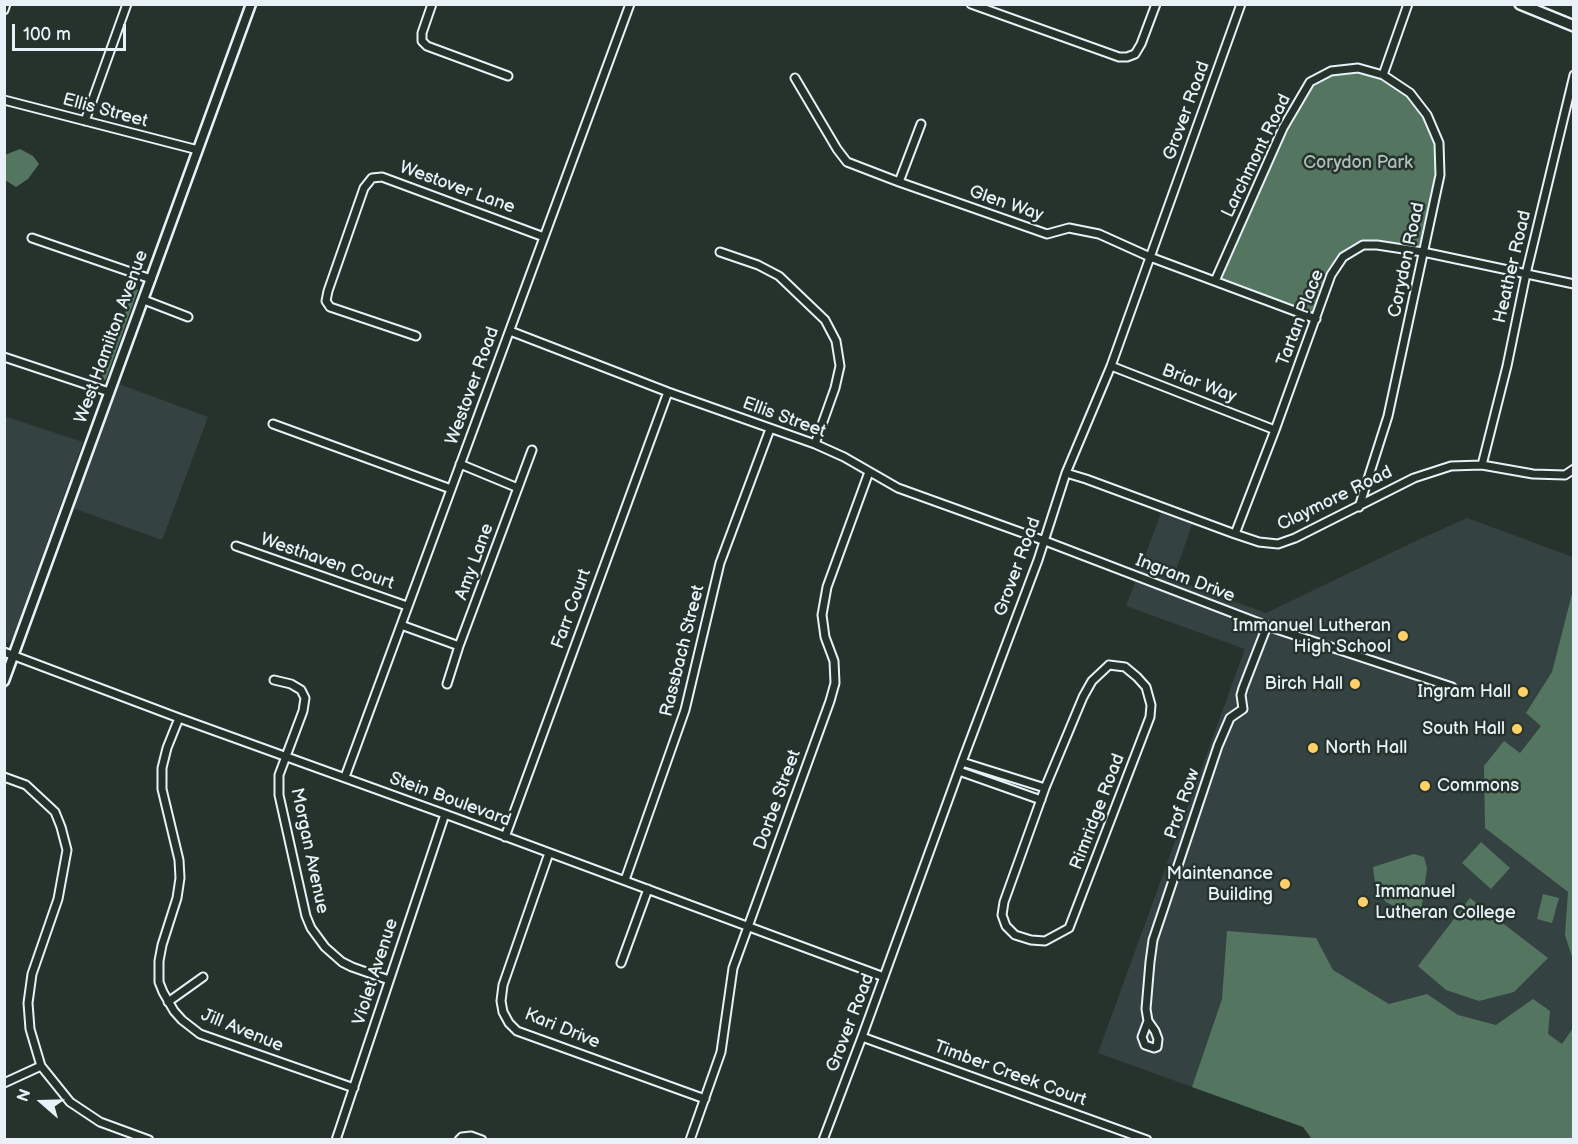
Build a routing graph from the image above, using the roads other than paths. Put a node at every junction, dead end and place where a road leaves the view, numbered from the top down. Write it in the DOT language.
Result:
graph roads {
  1 [pos="6,4"];
  2 [pos="127,4"];
  3 [pos="251,4"];
  4 [pos="432,4"];
  5 [pos="630,4"];
  6 [pos="971,4"];
  7 [pos="1156,4"];
  8 [pos="1240,4"];
  9 [pos="1408,4"];
  10 [pos="1520,4"];
  11 [pos="4,10"];
  12 [pos="1574,26"];
  13 [pos="1383,75"];
  14 [pos="1574,75"];
  15 [pos="508,76"];
  16 [pos="795,78"];
  17 [pos="4,100"];
  18 [pos="85,121"];
  19 [pos="921,124"];
  20 [pos="198,150"];
  21 [pos="898,182"];
  22 [pos="544,237"];
  23 [pos="32,238"];
  24 [pos="720,252"];
  25 [pos="1423,252"];
  26 [pos="1150,257"];
  27 [pos="1526,274"];
  28 [pos="151,279"];
  29 [pos="1215,281"];
  30 [pos="1574,284"];
  31 [pos="144,300"];
  32 [pos="188,317"];
  33 [pos="1316,319"];
  34 [pos="510,331"];
  35 [pos="416,336"];
  36 [pos="4,357"];
  37 [pos="1111,366"];
  38 [pos="109,392"];
  39 [pos="668,392"];
  40 [pos="273,424"];
  41 [pos="770,429"];
  42 [pos="1275,430"];
  43 [pos="815,444"];
  44 [pos="532,450"];
  45 [pos="460,464"];
  46 [pos="1482,465"];
  47 [pos="1574,469"];
  48 [pos="869,472"];
  49 [pos="1066,473"];
  50 [pos="518,488"];
  51 [pos="451,489"];
  52 [pos="1359,507"];
  53 [pos="1235,534"];
  54 [pos="1045,541"];
  55 [pos="236,546"];
  56 [pos="407,606"];
  57 [pos="401,625"];
  58 [pos="1267,626"];
  59 [pos="459,646"];
  60 [pos="4,652"];
  61 [pos="14,655"];
  62 [pos="274,680"];
  63 [pos="4,681"];
  64 [pos="447,684"];
  65 [pos="1452,687"];
  66 [pos="178,718"];
  67 [pos="285,757"];
  68 [pos="962,762"];
  69 [pos="959,771"];
  70 [pos="4,777"];
  71 [pos="345,777"];
  72 [pos="1046,788"];
  73 [pos="1041,800"];
  74 [pos="445,814"];
  75 [pos="506,837"];
  76 [pos="549,853"];
  77 [pos="625,880"];
  78 [pos="648,889"];
  79 [pos="747,926"];
  80 [pos="621,963"];
  81 [pos="203,977"];
  82 [pos="884,977"];
  83 [pos="389,980"];
  84 [pos="168,1002"];
  85 [pos="1148,1021"];
  86 [pos="862,1037"];
  87 [pos="41,1066"];
  88 [pos="4,1083"];
  89 [pos="354,1088"];
  90 [pos="705,1099"];
  91 [pos="460,1138"];
  92 [pos="148,1140"];
  93 [pos="336,1140"];
  94 [pos="482,1140"];
  95 [pos="690,1140"];
  96 [pos="823,1140"];
  97 [pos="1147,1140"];
  1 -- 11 [label="street"];
  2 -- 18 [label="street"];
  3 -- 20 [label="street, West Hamilton Avenue"];
  4 -- 15 [label="street"];
  5 -- 22 [label="street, Westover Road"];
  6 -- 7 [label="street"];
  8 -- 26 [label="street, Grover Road"];
  9 -- 13 [label="street"];
  10 -- 12 [label="main road"];
  13 -- 25 [label="street, Corydon Road"];
  13 -- 29 [label="street, Larchmont Road"];
  14 -- 27 [label="street, Heather Road"];
  16 -- 21 [label="street, Glen Way"];
  17 -- 18 [label="street, Ellis Street"];
  18 -- 20 [label="street, Ellis Street"];
  19 -- 21 [label="street"];
  20 -- 28 [label="street, West Hamilton Avenue"];
  21 -- 26 [label="street, Glen Way"];
  22 -- 34 [label="street, Westover Road"];
  22 -- 35 [label="street, Westover Lane"];
  23 -- 28 [label="street"];
  24 -- 43 [label="street"];
  25 -- 27 [label="street, Tartan Place"];
  25 -- 33 [label="street, Tartan Place"];
  25 -- 52 [label="street, Corydon Road"];
  26 -- 29 [label="street, Glen Way"];
  26 -- 37 [label="street, Grover Road"];
  27 -- 30 [label="street, Tartan Place"];
  27 -- 46 [label="street, Heather Road"];
  28 -- 31 [label="street, West Hamilton Avenue"];
  29 -- 33 [label="street, Glen Way"];
  31 -- 32 [label="street"];
  31 -- 38 [label="street, West Hamilton Avenue"];
  33 -- 42 [label="street, Tartan Place"];
  34 -- 39 [label="street, Ellis Street"];
  34 -- 45 [label="street, Westover Road"];
  36 -- 38 [label="street"];
  37 -- 42 [label="street, Briar Way"];
  37 -- 49 [label="street, Grover Road"];
  38 -- 61 [label="street, West Hamilton Avenue"];
  39 -- 41 [label="street, Ellis Street"];
  39 -- 75 [label="street, Farr Court"];
  40 -- 51 [label="street"];
  41 -- 43 [label="street, Ellis Street"];
  41 -- 77 [label="street, Rassbach Street"];
  42 -- 53 [label="street, Tartan Place"];
  43 -- 48 [label="street, Ellis Street"];
  44 -- 50 [label="street, Amy Lane"];
  45 -- 50 [label="street"];
  45 -- 51 [label="street, Westover Road"];
  46 -- 47 [label="street, Claymore Road"];
  46 -- 52 [label="street, Claymore Road"];
  48 -- 54 [label="street, Ellis Street"];
  48 -- 79 [label="street, Dorbe Street"];
  49 -- 53 [label="street, Claymore Road"];
  49 -- 54 [label="street, Grover Road"];
  50 -- 59 [label="street, Amy Lane"];
  51 -- 56 [label="street, Westover Road"];
  52 -- 53 [label="street, Claymore Road"];
  54 -- 58 [label="street, Ingram Drive"];
  54 -- 68 [label="street, Grover Road"];
  55 -- 56 [label="street, Westhaven Court"];
  56 -- 57 [label="street, Westover Road"];
  57 -- 59 [label="street"];
  57 -- 71 [label="street, Westover Road"];
  58 -- 65 [label="street, Ingram Drive"];
  58 -- 85 [label="street, Prof Row"];
  59 -- 64 [label="street, Amy Lane"];
  60 -- 61 [label="street, Stein Boulevard"];
  61 -- 63 [label="street, West Hamilton Avenue"];
  61 -- 66 [label="street, Stein Boulevard"];
  62 -- 67 [label="street, Morgan Avenue"];
  66 -- 67 [label="street, Stein Boulevard"];
  66 -- 84 [label="street, Jill Avenue"];
  67 -- 71 [label="street, Stein Boulevard"];
  67 -- 83 [label="street, Morgan Avenue"];
  68 -- 69 [label="street, Grover Road"];
  68 -- 72 [label="street"];
  69 -- 73 [label="street"];
  69 -- 82 [label="street, Grover Road"];
  70 -- 87 [label="street"];
  71 -- 74 [label="street, Stein Boulevard"];
  72 -- 73 [label="street, Rimridge Road"];
  72 -- 73 [label="street, Rimridge Road"];
  74 -- 75 [label="street, Stein Boulevard"];
  74 -- 83 [label="street, Violet Avenue"];
  75 -- 76 [label="street, Stein Boulevard"];
  76 -- 77 [label="street, Stein Boulevard"];
  76 -- 90 [label="street, Kari Drive"];
  77 -- 78 [label="street, Stein Boulevard"];
  78 -- 79 [label="street, Stein Boulevard"];
  78 -- 80 [label="street"];
  79 -- 82 [label="street, Stein Boulevard"];
  79 -- 90 [label="street, Dorbe Street"];
  81 -- 84 [label="street"];
  82 -- 86 [label="street, Grover Road"];
  83 -- 89 [label="street, Violet Avenue"];
  84 -- 89 [label="street, Jill Avenue"];
  86 -- 96 [label="street, Grover Road"];
  86 -- 97 [label="street, Timber Creek Court"];
  87 -- 88 [label="street"];
  87 -- 92 [label="street"];
  89 -- 93 [label="street, Violet Avenue"];
  90 -- 95 [label="street, Dorbe Street"];
  91 -- 94 [label="street"];
}
